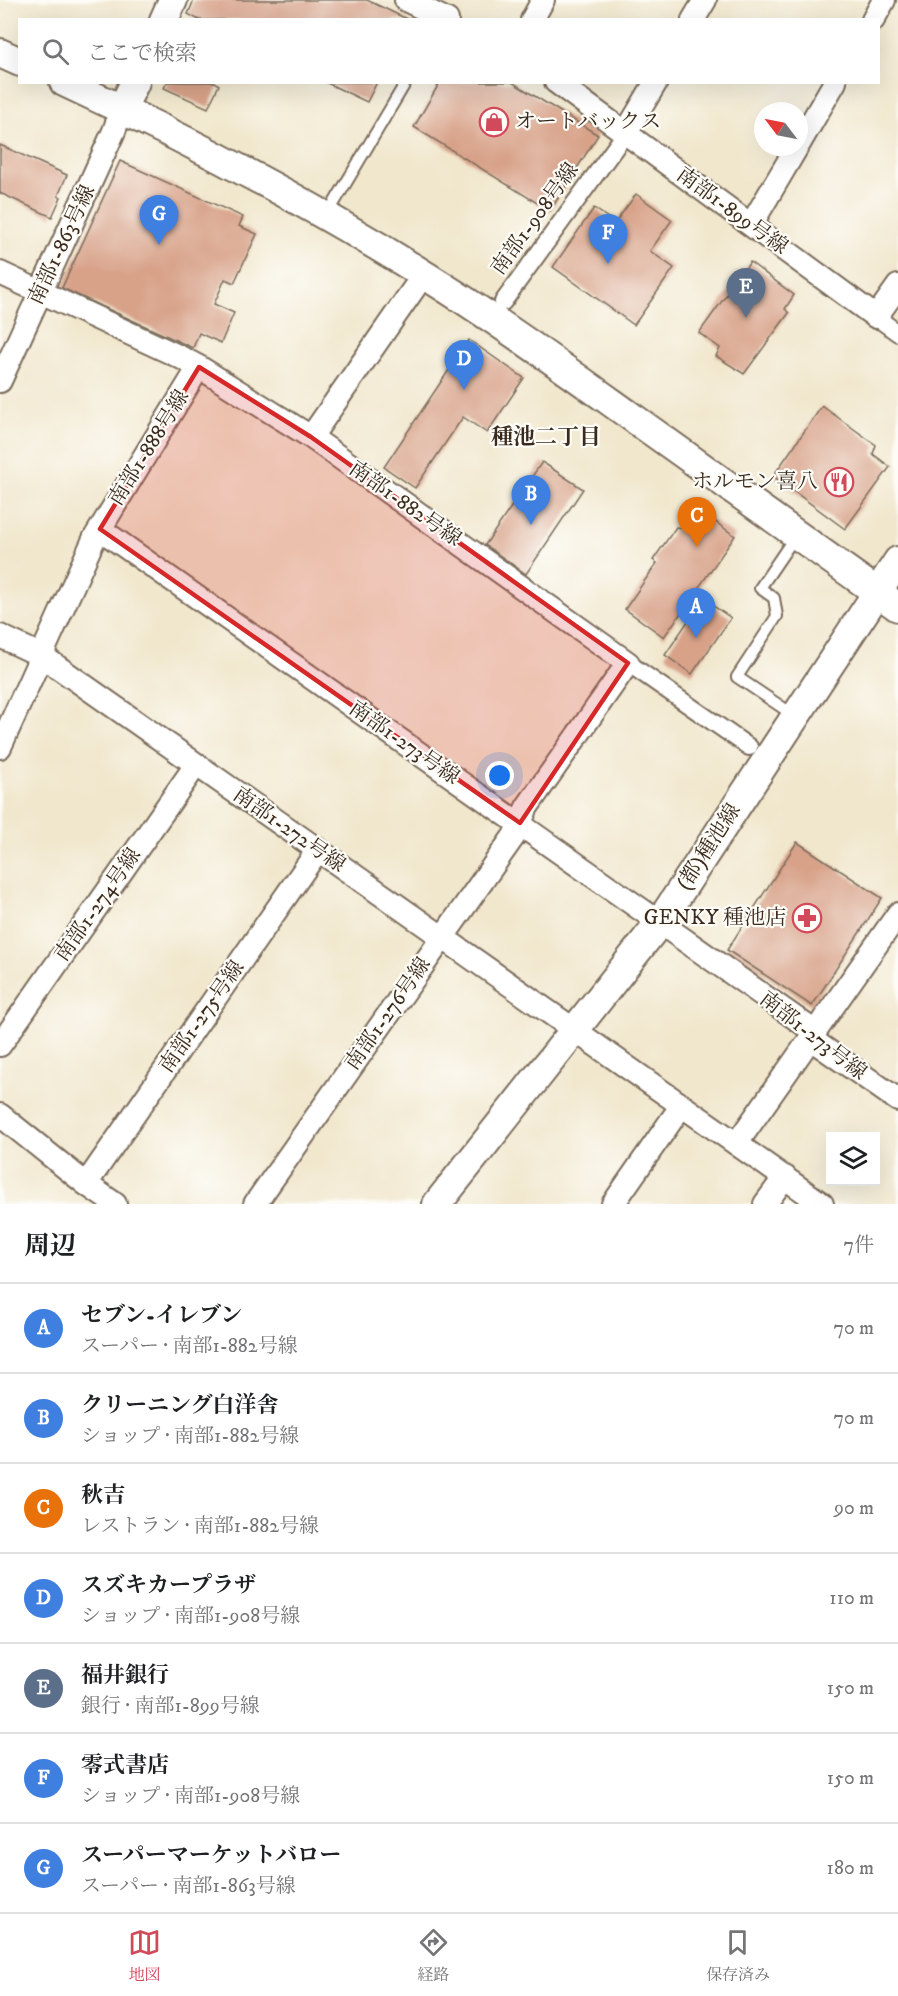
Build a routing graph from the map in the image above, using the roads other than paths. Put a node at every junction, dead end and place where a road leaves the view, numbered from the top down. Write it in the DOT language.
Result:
graph roads {
  1 [pos="173,0"];
  2 [pos="406,0"];
  3 [pos="543,0"];
  4 [pos="705,0"];
  5 [pos="884,0"];
  6 [pos="165,18"];
  7 [pos="443,18"];
  8 [pos="533,18"];
  9 [pos="694,18"];
  10 [pos="874,18"];
  11 [pos="0,53"];
  12 [pos="18,61"];
  13 [pos="68,84"];
  14 [pos="134,84"];
  15 [pos="405,84"];
  16 [pos="559,84"];
  17 [pos="655,84"];
  18 [pos="834,84"];
  19 [pos="123,109"];
  20 [pos="808,128"];
  21 [pos="625,134"];
  22 [pos="792,156"];
  23 [pos="326,215"];
  24 [pos="751,225"];
  25 [pos="0,273"];
  26 [pos="424,274"];
  27 [pos="898,286"];
  28 [pos="40,292"];
  29 [pos="503,302"];
  30 [pos="876,317"];
  31 [pos="898,333"];
  32 [pos="199,367"];
  33 [pos="0,381"];
  34 [pos="311,437"];
  35 [pos="100,529"];
  36 [pos="796,534"];
  37 [pos="898,561"];
  38 [pos="887,599"];
  39 [pos="0,636"];
  40 [pos="42,656"];
  41 [pos="628,663"];
  42 [pos="795,716"];
  43 [pos="0,747"];
  44 [pos="749,747"];
  45 [pos="196,765"];
  46 [pos="520,823"];
  47 [pos="318,850"];
  48 [pos="898,914"];
  49 [pos="660,922"];
  50 [pos="442,936"];
  51 [pos="575,1030"];
  52 [pos="811,1038"];
  53 [pos="0,1045"];
  54 [pos="898,1100"];
  55 [pos="682,1105"];
  56 [pos="0,1115"];
  57 [pos="737,1143"];
  58 [pos="785,1177"];
  59 [pos="86,1184"];
  60 [pos="115,1204"];
  61 [pos="255,1204"];
  62 [pos="437,1204"];
  63 [pos="613,1204"];
  64 [pos="765,1204"];
  65 [pos="822,1204"];
  1 -- 6 [label="street"];
  2 -- 7 [label="street"];
  3 -- 8 [label="street"];
  4 -- 9 [label="street"];
  5 -- 10 [label="street"];
  11 -- 12 [label="street"];
  13 -- 19 [label="street"];
  14 -- 19 [label="street"];
  15 -- 23 [label="lane"];
  16 -- 21 [label="street, 南部1-899号線"];
  17 -- 21 [label="street"];
  18 -- 20 [label="street"];
  19 -- 23 [label="street"];
  19 -- 28 [label="street, 南部1-863号線"];
  21 -- 24 [label="street, 南部1-899号線"];
  21 -- 29 [label="street, 南部1-908号線"];
  22 -- 24 [label="street"];
  23 -- 26 [label="street"];
  24 -- 30 [label="street, 南部1-899号線"];
  25 -- 28 [label="street, 南部1-882号線"];
  26 -- 34 [label="street"];
  26 -- 36 [label="street"];
  27 -- 30 [label="street"];
  28 -- 32 [label="street, 南部1-882号線"];
  28 -- 33 [label="street, 南部1-863号線"];
  30 -- 31 [label="street"];
  32 -- 34 [label="street, 南部1-882号線"];
  32 -- 35 [label="street, 南部1-888号線"];
  34 -- 41 [label="street, 南部1-882号線"];
  35 -- 40 [label="street"];
  35 -- 46 [label="street, 南部1-273号線"];
  36 -- 38 [label="street"];
  36 -- 42 [label="lane"];
  37 -- 38 [label="street, (都)種池線"];
  38 -- 42 [label="street, (都)種池線"];
  39 -- 40 [label="street, 南部1-272号線"];
  40 -- 43 [label="street"];
  40 -- 45 [label="street, 南部1-272号線"];
  41 -- 44 [label="street"];
  41 -- 46 [label="street"];
  42 -- 49 [label="street, (都)種池線"];
  45 -- 47 [label="street, 南部1-272号線"];
  45 -- 53 [label="street, 南部1-274号線"];
  46 -- 49 [label="street, 南部1-273号線"];
  46 -- 50 [label="street, 南部1-276号線"];
  47 -- 50 [label="street, 南部1-272号線"];
  47 -- 59 [label="street, 南部1-275号線"];
  48 -- 52 [label="street"];
  49 -- 51 [label="street, (都)種池線"];
  49 -- 52 [label="street, 南部1-273号線"];
  50 -- 51 [label="street, 南部1-272号線"];
  50 -- 61 [label="street, 南部1-276号線"];
  51 -- 55 [label="street, 南部1-272号線"];
  51 -- 62 [label="street, (都)種池線"];
  52 -- 54 [label="street, 南部1-273号線"];
  52 -- 57 [label="street"];
  55 -- 57 [label="street, 南部1-272号線"];
  55 -- 63 [label="street"];
  56 -- 59 [label="street"];
  57 -- 58 [label="street, 南部1-272号線"];
  58 -- 64 [label="street"];
  58 -- 65 [label="street, 南部1-272号線"];
  59 -- 60 [label="street"];
}
